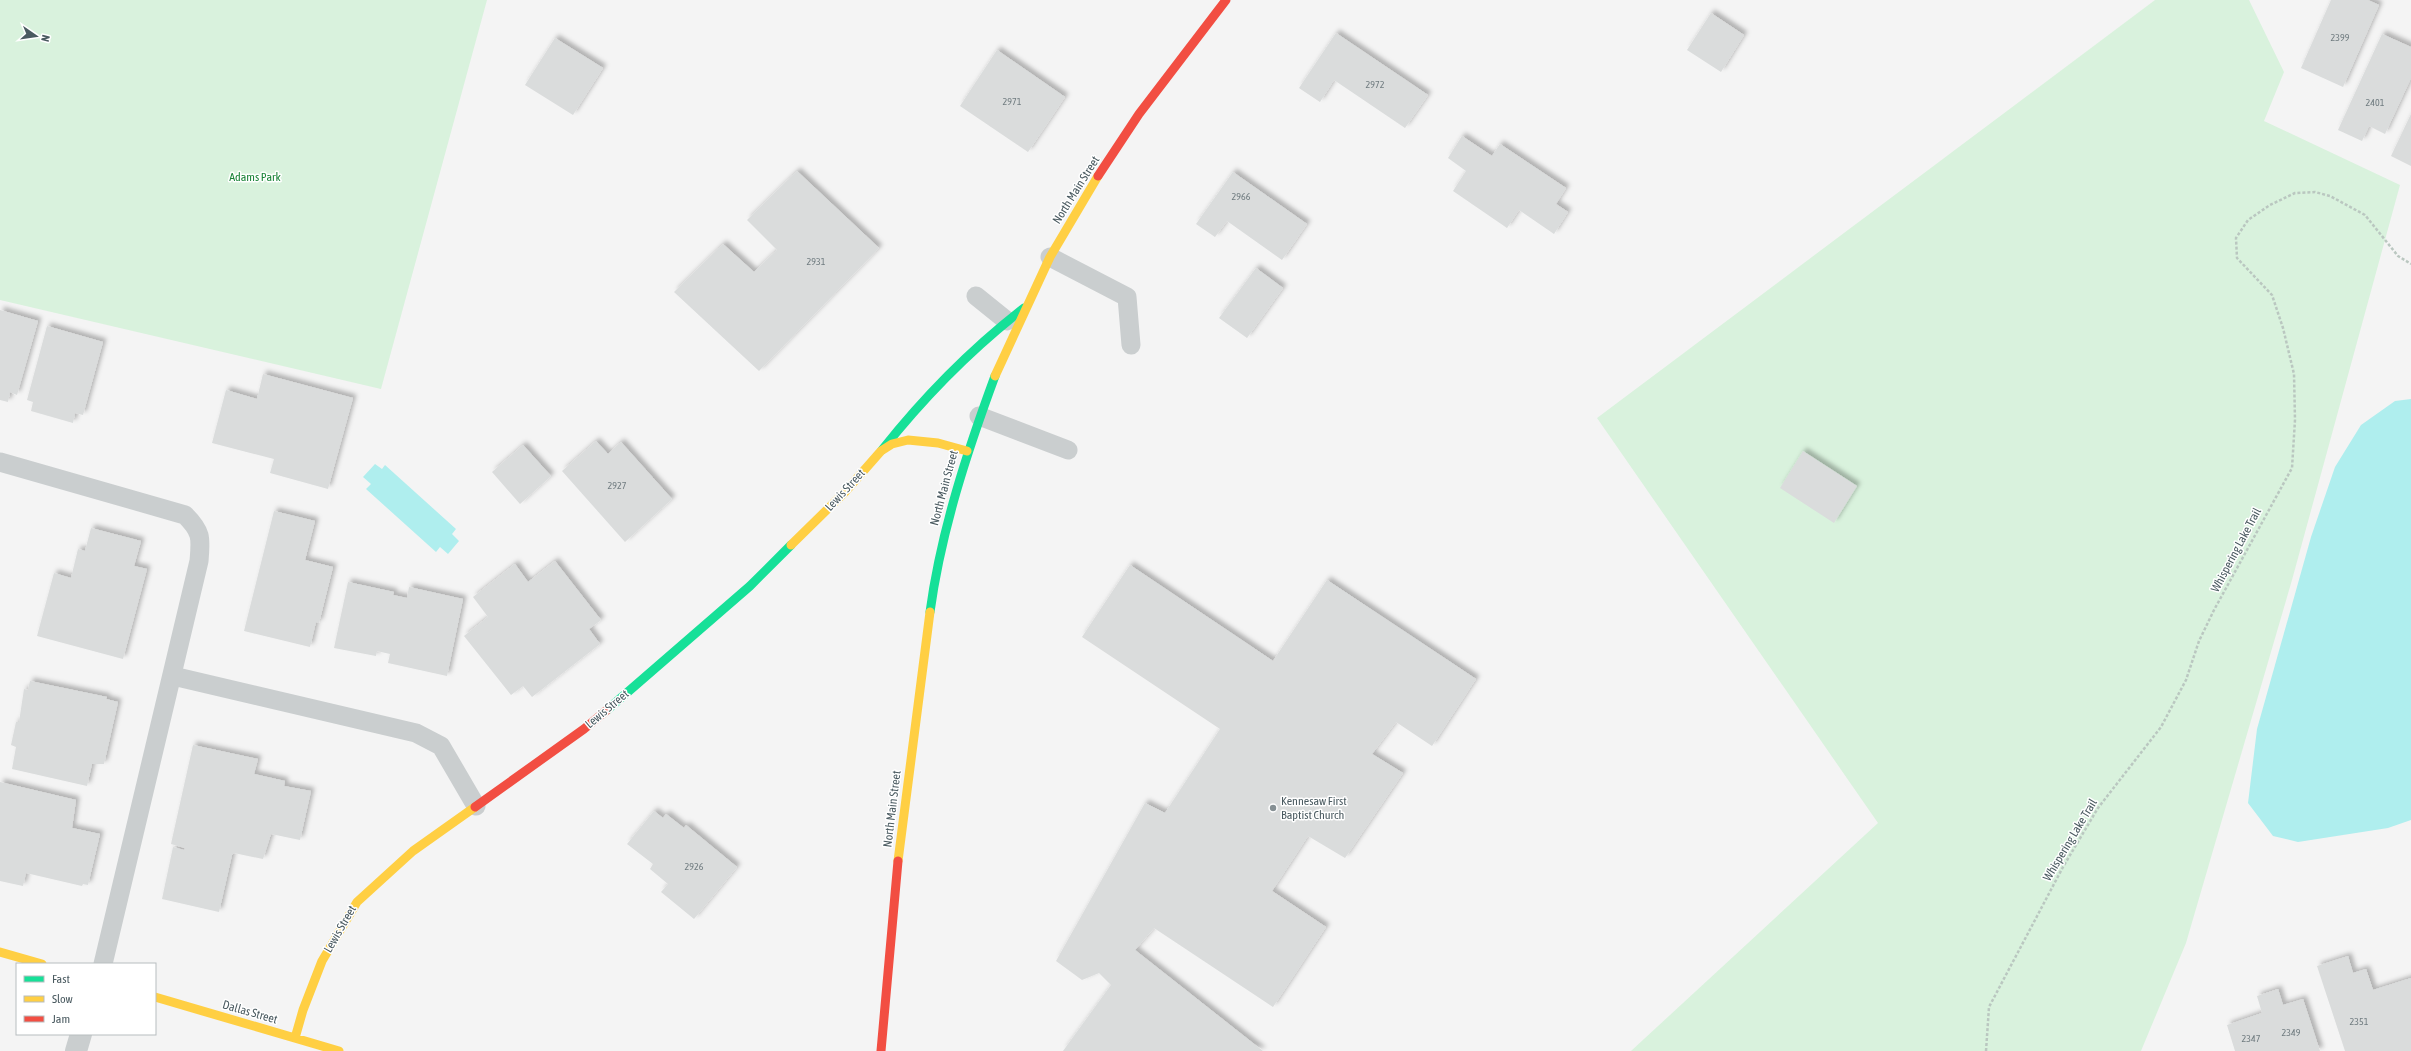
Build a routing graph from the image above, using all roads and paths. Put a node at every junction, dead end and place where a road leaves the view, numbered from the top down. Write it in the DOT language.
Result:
graph roads {
  1 [pos="1226,0"];
  2 [pos="1050,257"];
  3 [pos="2411,264"];
  4 [pos="976,296"];
  5 [pos="1025,307"];
  6 [pos="1007,320"];
  7 [pos="1131,345"];
  8 [pos="979,416"];
  9 [pos="1068,450"];
  10 [pos="881,451"];
  11 [pos="967,451"];
  12 [pos="0,462"];
  13 [pos="173,676"];
  14 [pos="476,806"];
  15 [pos="0,952"];
  16 [pos="38,963"];
  17 [pos="103,963"];
  18 [pos="156,997"];
  19 [pos="81,1035"];
  20 [pos="294,1045"];
  21 [pos="76,1051"];
  22 [pos="339,1051"];
  23 [pos="881,1051"];
  24 [pos="1986,1051"];
  1 -- 2 [label="main road, North Main Street"];
  2 -- 5 [label="main road, North Main Street"];
  2 -- 7 [label="lane"];
  3 -- 24 [label="path, Whispering Lake Trail"];
  4 -- 6 [label="lane"];
  5 -- 6 [label="main road"];
  5 -- 8 [label="main road, North Main Street"];
  6 -- 10 [label="main road"];
  8 -- 9 [label="lane"];
  8 -- 11 [label="main road, North Main Street"];
  10 -- 11 [label="main road, Lewis Street"];
  10 -- 14 [label="main road, Lewis Street"];
  11 -- 23 [label="main road, North Main Street"];
  12 -- 13 [label="lane"];
  13 -- 14 [label="lane"];
  13 -- 17 [label="lane"];
  14 -- 20 [label="main road, Lewis Street"];
  15 -- 16 [label="main road"];
  18 -- 20 [label="main road, Dallas Street"];
  19 -- 21 [label="street"];
  20 -- 22 [label="main road, Dallas Street"];
}
